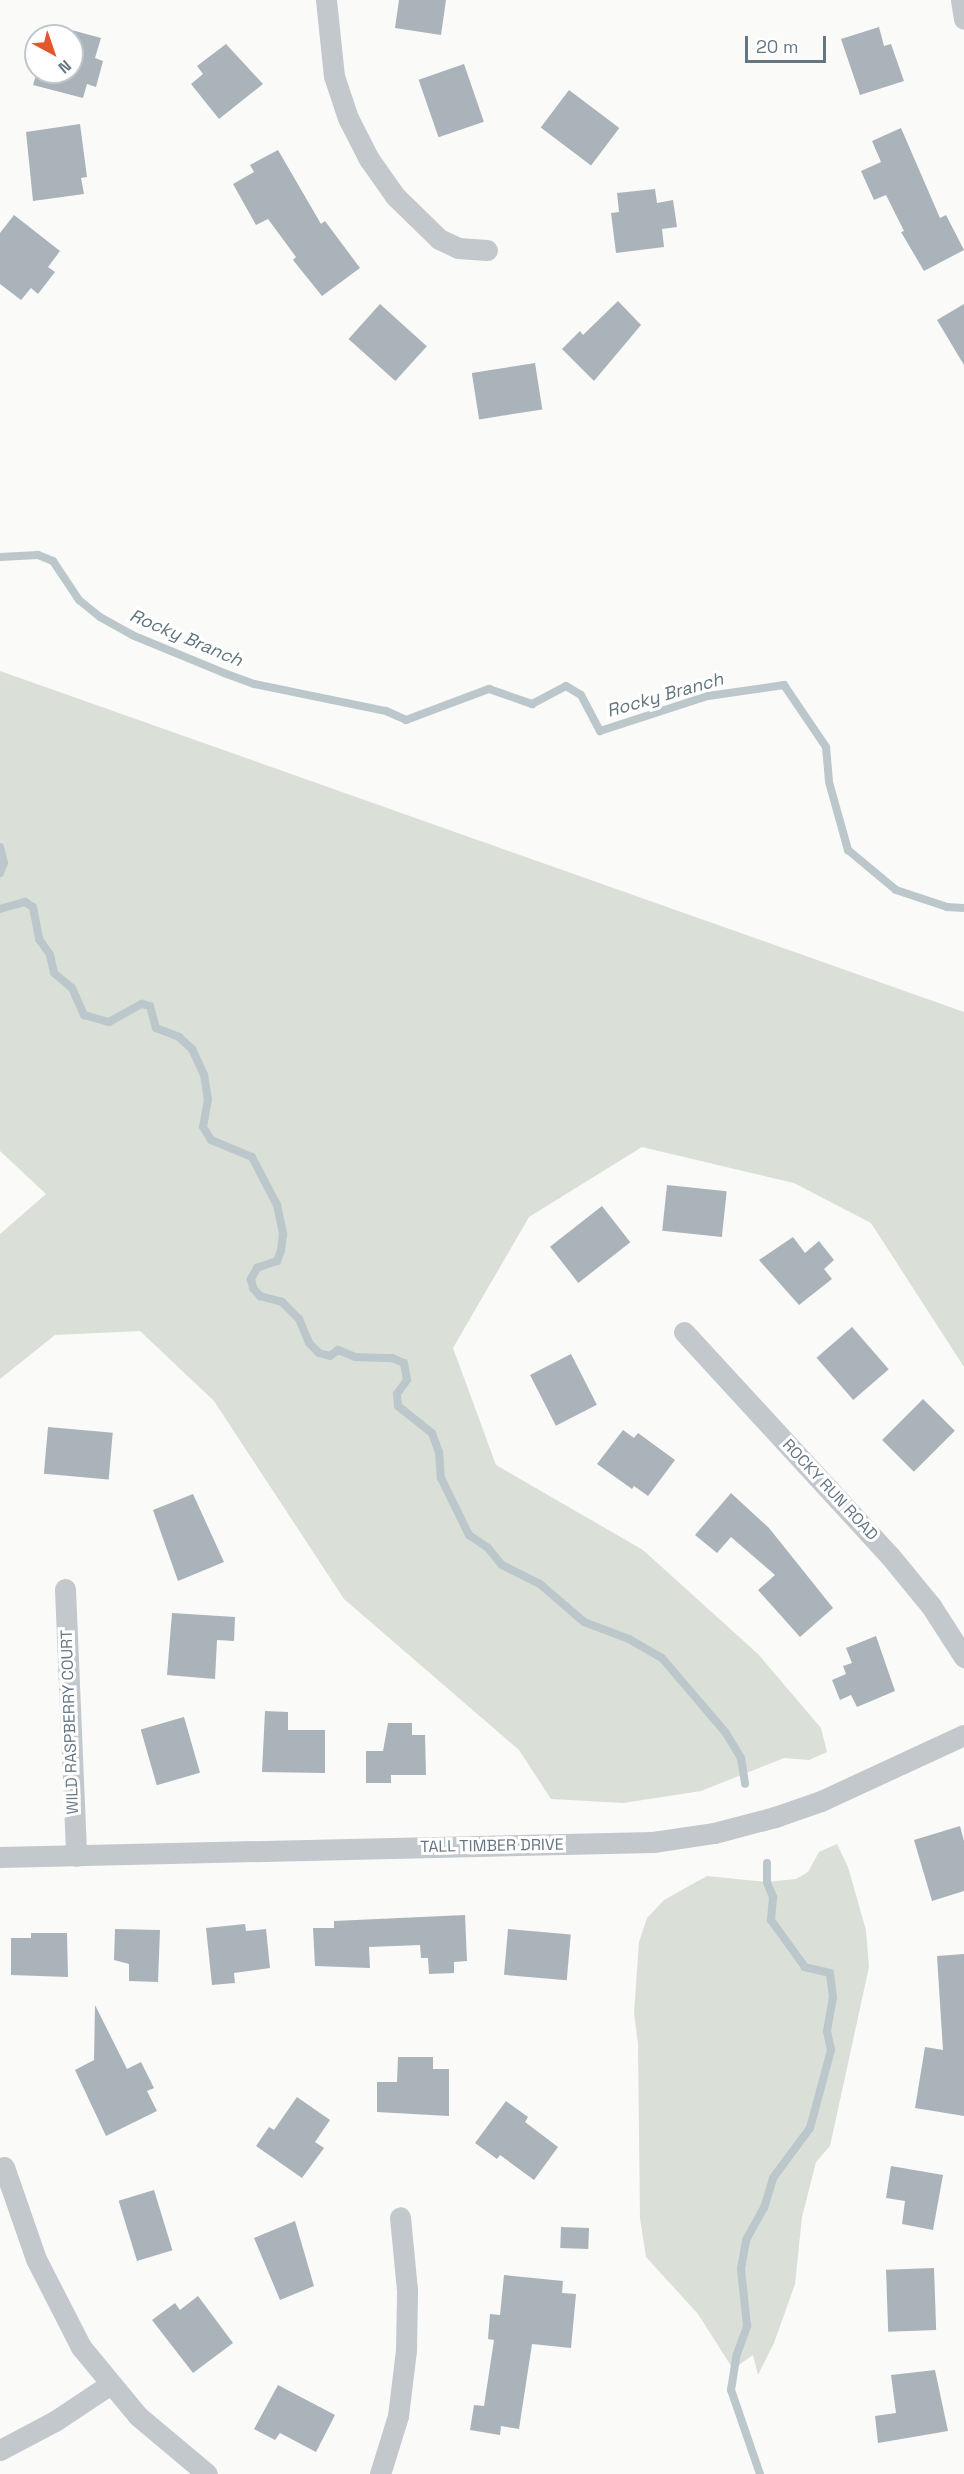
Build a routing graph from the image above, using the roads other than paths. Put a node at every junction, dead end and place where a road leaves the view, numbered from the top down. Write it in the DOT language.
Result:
graph roads {
  1 [pos="326,0"];
  2 [pos="961,0"];
  3 [pos="964,20"];
  4 [pos="487,250"];
  5 [pos="684,1332"];
  6 [pos="65,1589"];
  7 [pos="964,1657"];
  8 [pos="964,1735"];
  9 [pos="76,1856"];
  10 [pos="0,1857"];
  11 [pos="4,2167"];
  12 [pos="400,2217"];
  13 [pos="109,2385"];
  14 [pos="0,2450"];
  15 [pos="207,2474"];
  16 [pos="380,2474"];
  1 -- 4 [label="street"];
  2 -- 3 [label="street"];
  5 -- 7 [label="street, ROCKY RUN ROAD"];
  6 -- 9 [label="street, WILD RASPBERRY COURT"];
  8 -- 9 [label="street, TALL TIMBER DRIVE"];
  9 -- 10 [label="street, TALL TIMBER DRIVE"];
  11 -- 13 [label="street"];
  12 -- 16 [label="street"];
  13 -- 14 [label="street"];
  13 -- 15 [label="street"];
}
